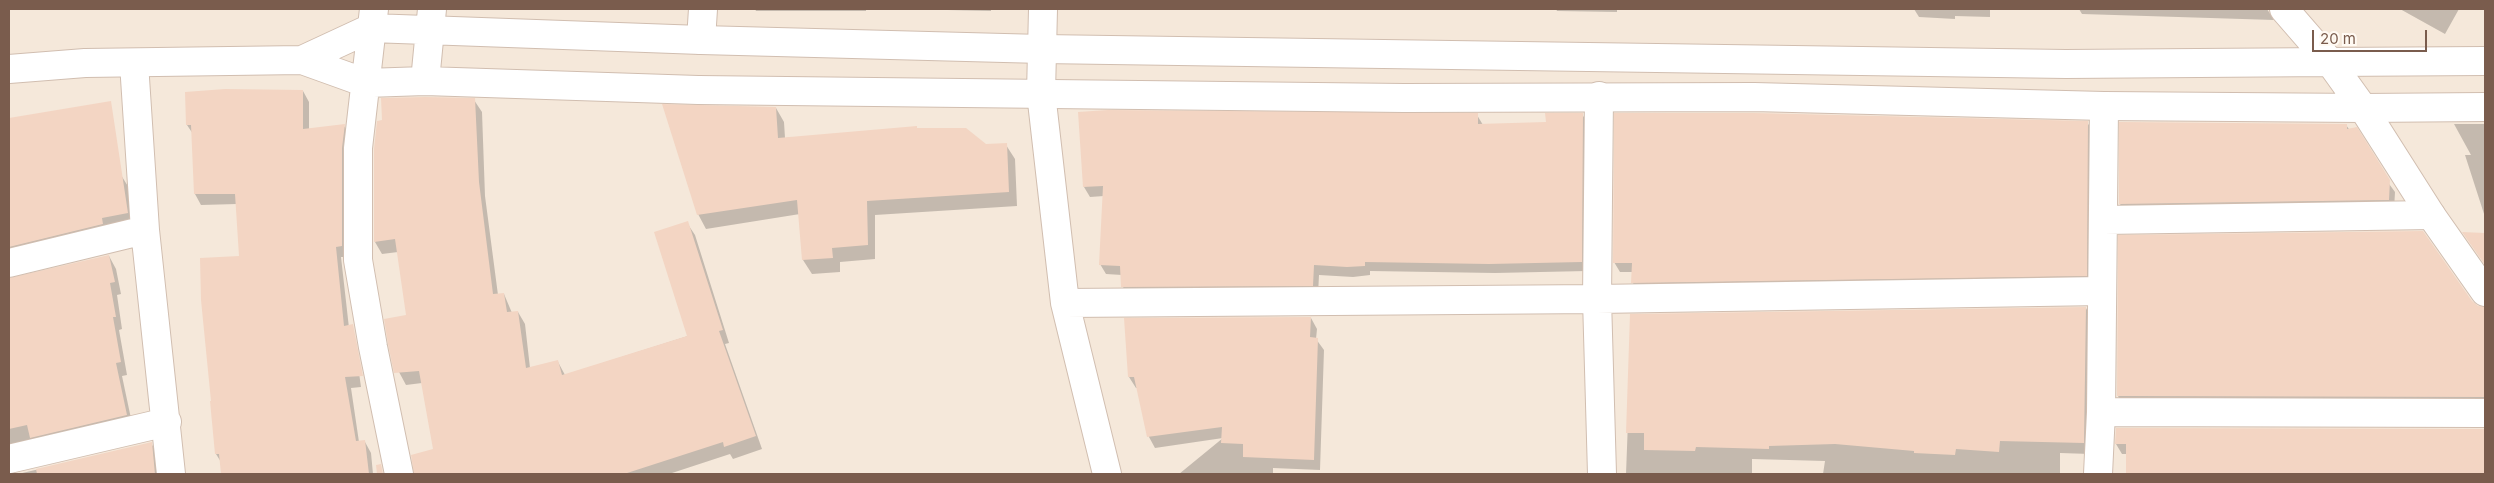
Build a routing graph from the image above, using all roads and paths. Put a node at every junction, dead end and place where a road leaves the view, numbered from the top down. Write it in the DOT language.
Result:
graph roads {
  1 [pos="703,9"];
  2 [pos="1043,9"];
  3 [pos="2284,9"];
  4 [pos="373,18"];
  5 [pos="430,20"];
  6 [pos="701,40"];
  7 [pos="1042,49"];
  8 [pos="302,60"];
  9 [pos="2485,61"];
  10 [pos="2330,62"];
  11 [pos="134,64"];
  12 [pos="9,69"];
  13 [pos="425,81"];
  14 [pos="366,83"];
  15 [pos="1041,94"];
  16 [pos="1598,96"];
  17 [pos="2104,106"];
  18 [pos="2485,107"];
  19 [pos="2363,108"];
  20 [pos="2431,215"];
  21 [pos="2104,220"];
  22 [pos="146,230"];
  23 [pos="9,263"];
  24 [pos="2484,289"];
  25 [pos="2102,291"];
  26 [pos="1597,299"];
  27 [pos="1065,303"];
  28 [pos="2101,412"];
  29 [pos="2485,413"];
  30 [pos="167,422"];
  31 [pos="9,459"];
  32 [pos="171,474"];
  33 [pos="399,474"];
  34 [pos="1107,474"];
  35 [pos="1602,474"];
  36 [pos="2098,474"];
  1 -- 6 [label="street"];
  2 -- 7 [label="street"];
  3 -- 10 [label="street"];
  4 -- 5 [label="street"];
  4 -- 8 [label="street"];
  4 -- 14 [label="street"];
  5 -- 6 [label="street"];
  5 -- 13 [label="street"];
  6 -- 7 [label="street"];
  7 -- 10 [label="street"];
  7 -- 15 [label="street"];
  8 -- 11 [label="street"];
  8 -- 14 [label="street"];
  9 -- 10 [label="street"];
  10 -- 19 [label="street"];
  11 -- 12 [label="street"];
  11 -- 22 [label="street"];
  13 -- 14 [label="street"];
  13 -- 15 [label="street"];
  14 -- 33 [label="street"];
  15 -- 16 [label="street"];
  15 -- 27 [label="street"];
  16 -- 17 [label="street"];
  16 -- 26 [label="street"];
  17 -- 19 [label="street"];
  17 -- 21 [label="street"];
  18 -- 19 [label="street"];
  19 -- 20 [label="street"];
  20 -- 21 [label="street"];
  20 -- 24 [label="street"];
  21 -- 25 [label="street"];
  22 -- 23 [label="street"];
  22 -- 30 [label="street"];
  25 -- 26 [label="street"];
  25 -- 28 [label="street"];
  26 -- 27 [label="street"];
  26 -- 35 [label="street"];
  27 -- 34 [label="street"];
  28 -- 29 [label="street"];
  28 -- 36 [label="street"];
  30 -- 31 [label="street"];
  30 -- 32 [label="street"];
}
